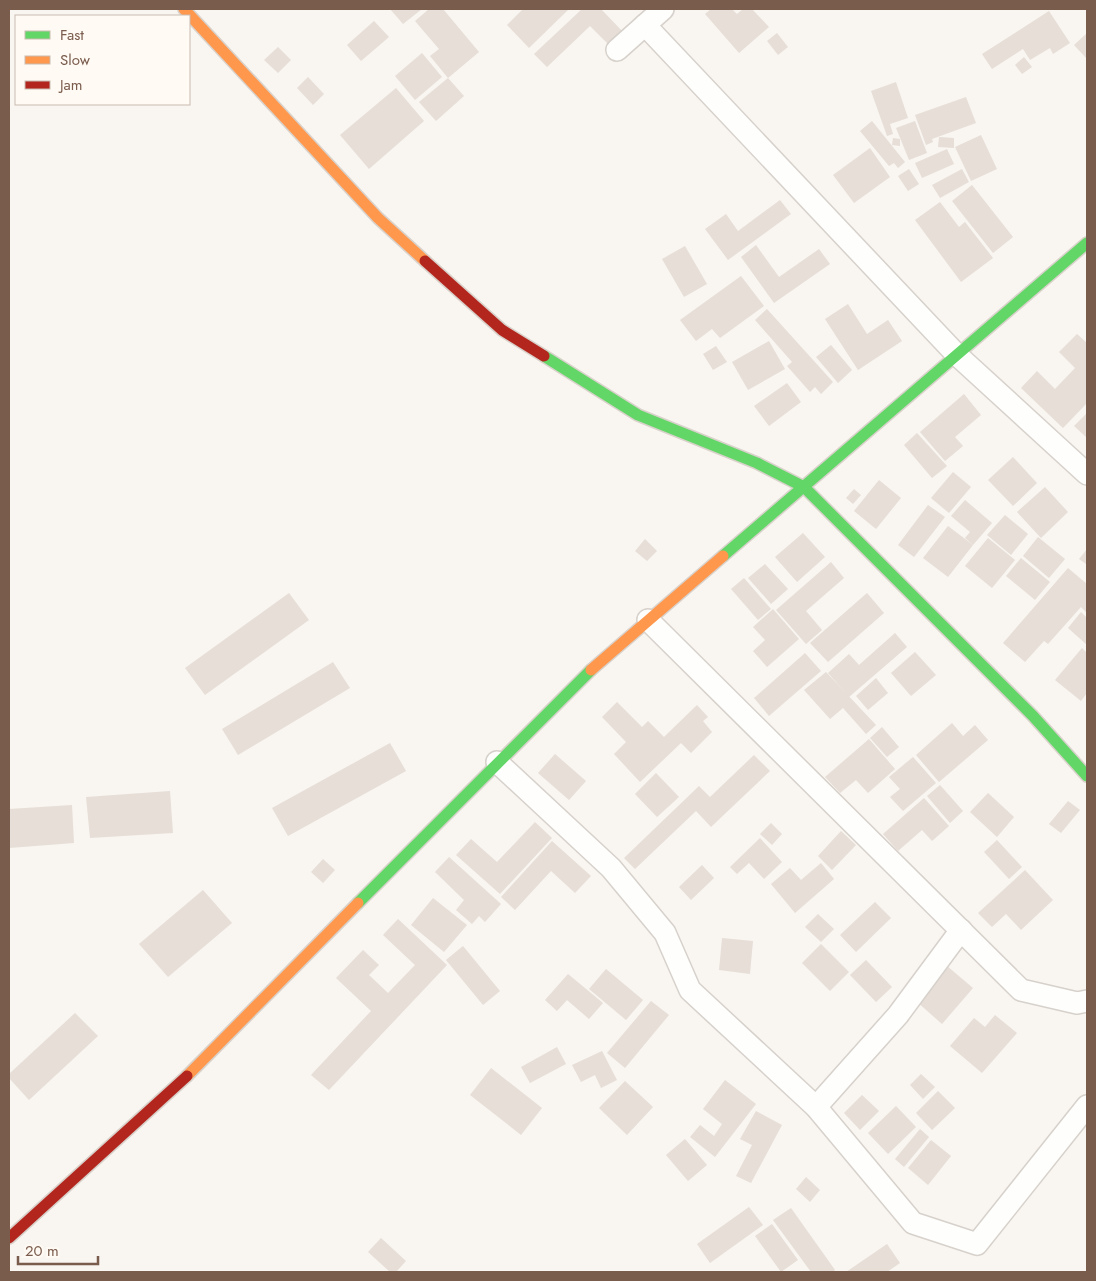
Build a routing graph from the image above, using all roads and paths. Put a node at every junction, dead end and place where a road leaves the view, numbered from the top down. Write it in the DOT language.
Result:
graph roads {
  1 [pos="663,9"];
  2 [pos="190,15"];
  3 [pos="645,25"];
  4 [pos="617,50"];
  5 [pos="1087,243"];
  6 [pos="957,355"];
  7 [pos="1087,474"];
  8 [pos="804,487"];
  9 [pos="648,620"];
  10 [pos="497,762"];
  11 [pos="1087,776"];
  12 [pos="961,930"];
  13 [pos="1087,1000"];
  14 [pos="1087,1106"];
  15 [pos="816,1107"];
  16 [pos="9,1238"];
  1 -- 3 [label="street"];
  2 -- 8 [label="street"];
  3 -- 4 [label="street"];
  3 -- 6 [label="street"];
  5 -- 6 [label="street"];
  6 -- 7 [label="street"];
  6 -- 8 [label="street"];
  8 -- 9 [label="street"];
  8 -- 11 [label="street"];
  9 -- 10 [label="street"];
  9 -- 12 [label="street"];
  10 -- 15 [label="street"];
  10 -- 16 [label="street"];
  12 -- 13 [label="street"];
  12 -- 15 [label="street"];
  14 -- 15 [label="street"];
}
